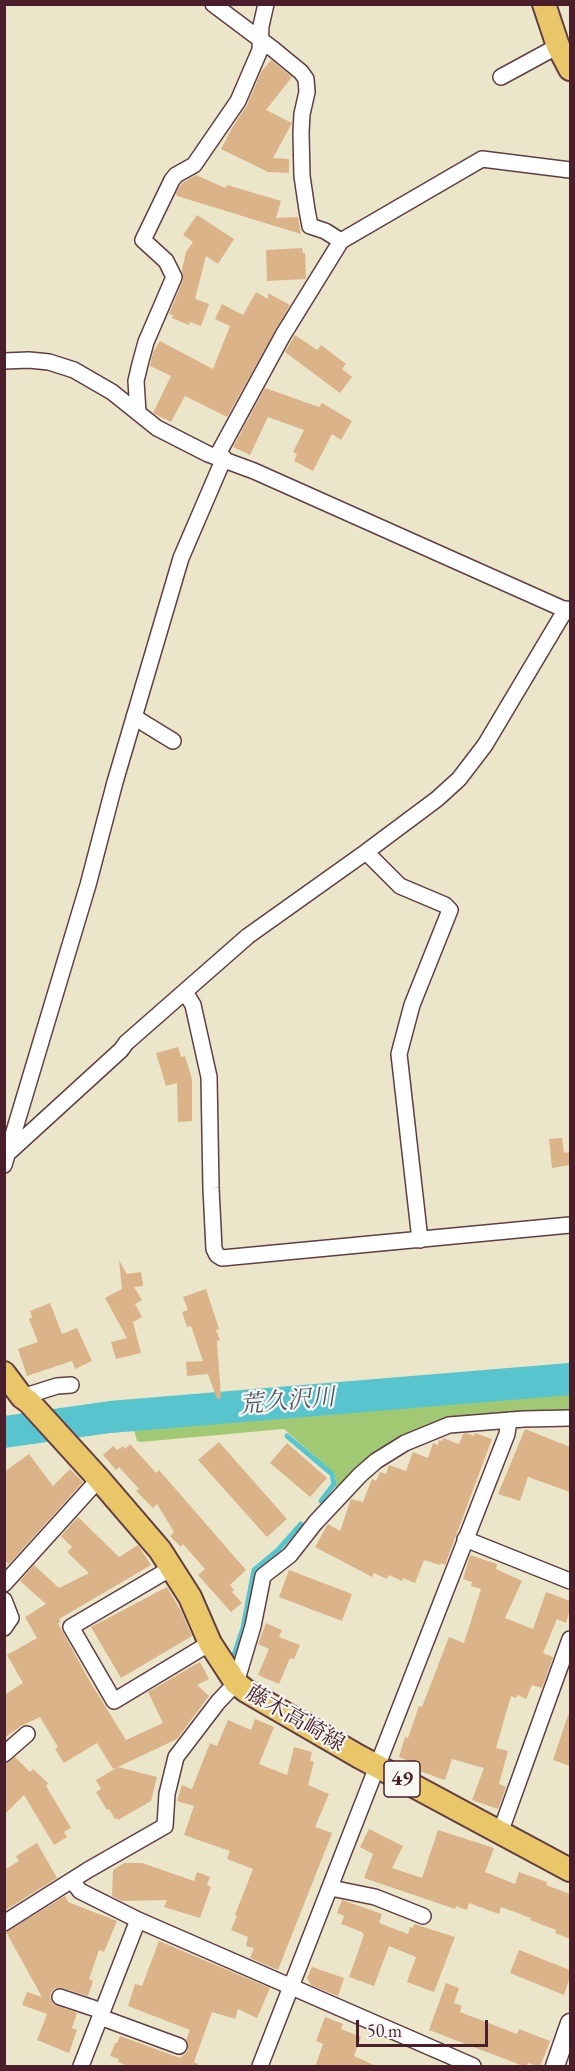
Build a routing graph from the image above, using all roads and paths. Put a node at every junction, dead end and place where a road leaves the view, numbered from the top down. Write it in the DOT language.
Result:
graph roads {
  1 [pos="213,4"];
  2 [pos="266,4"];
  3 [pos="543,4"];
  4 [pos="260,41"];
  5 [pos="558,46"];
  6 [pos="570,69"];
  7 [pos="501,77"];
  8 [pos="570,170"];
  9 [pos="341,241"];
  10 [pos="4,361"];
  11 [pos="138,413"];
  12 [pos="221,457"];
  13 [pos="568,611"];
  14 [pos="134,717"];
  15 [pos="173,741"];
  16 [pos="366,852"];
  17 [pos="185,992"];
  18 [pos="6,1159"];
  19 [pos="570,1225"];
  20 [pos="420,1240"];
  21 [pos="4,1373"];
  22 [pos="71,1385"];
  23 [pos="26,1400"];
  24 [pos="570,1418"];
  25 [pos="509,1420"];
  26 [pos="99,1479"];
  27 [pos="465,1539"];
  28 [pos="173,1567"];
  29 [pos="570,1581"];
  30 [pos="4,1584"];
  31 [pos="4,1600"];
  32 [pos="4,1628"];
  33 [pos="570,1639"];
  34 [pos="210,1643"];
  35 [pos="236,1683"];
  36 [pos="27,1734"];
  37 [pos="4,1754"];
  38 [pos="377,1765"];
  39 [pos="500,1833"];
  40 [pos="570,1870"];
  41 [pos="73,1882"];
  42 [pos="331,1888"];
  43 [pos="423,1916"];
  44 [pos="138,1920"];
  45 [pos="4,1923"];
  46 [pos="291,1987"];
  47 [pos="60,1996"];
  48 [pos="101,2014"];
  49 [pos="570,2023"];
  50 [pos="179,2046"];
  51 [pos="81,2067"];
  52 [pos="260,2067"];
  53 [pos="473,2067"];
  54 [pos="555,2067"];
  1 -- 4 [label="street"];
  2 -- 4 [label="street"];
  3 -- 5 [label="main road"];
  4 -- 9 [label="street"];
  4 -- 11 [label="street"];
  5 -- 6 [label="main road"];
  5 -- 7 [label="street"];
  8 -- 9 [label="street"];
  9 -- 12 [label="street"];
  10 -- 11 [label="street"];
  11 -- 12 [label="street"];
  12 -- 13 [label="street"];
  12 -- 14 [label="street"];
  13 -- 16 [label="street"];
  14 -- 15 [label="street"];
  14 -- 18 [label="street"];
  16 -- 17 [label="street"];
  16 -- 20 [label="street"];
  17 -- 18 [label="street"];
  17 -- 20 [label="street"];
  19 -- 20 [label="street"];
  21 -- 23 [label="main road, 藤木高崎線 / 49"];
  22 -- 23 [label="street"];
  23 -- 26 [label="main road, 藤木高崎線 / 49"];
  24 -- 25 [label="street"];
  25 -- 27 [label="street"];
  25 -- 35 [label="street"];
  26 -- 28 [label="main road, 藤木高崎線 / 49"];
  26 -- 30 [label="street"];
  27 -- 29 [label="street"];
  27 -- 38 [label="street"];
  28 -- 34 [label="main road, 藤木高崎線 / 49"];
  28 -- 34 [label="street"];
  31 -- 32 [label="street"];
  33 -- 39 [label="street"];
  34 -- 35 [label="main road, 藤木高崎線 / 49"];
  35 -- 38 [label="main road, 藤木高崎線 / 49"];
  35 -- 41 [label="street"];
  36 -- 37 [label="street"];
  38 -- 39 [label="main road, 藤木高崎線 / 49"];
  38 -- 42 [label="street"];
  39 -- 40 [label="main road, 藤木高崎線 / 49"];
  41 -- 44 [label="street"];
  41 -- 45 [label="street"];
  42 -- 43 [label="street"];
  42 -- 46 [label="street"];
  44 -- 46 [label="street"];
  44 -- 48 [label="street"];
  46 -- 52 [label="street"];
  46 -- 53 [label="street"];
  47 -- 48 [label="street"];
  48 -- 50 [label="street"];
  48 -- 51 [label="street"];
  49 -- 54 [label="street"];
}
